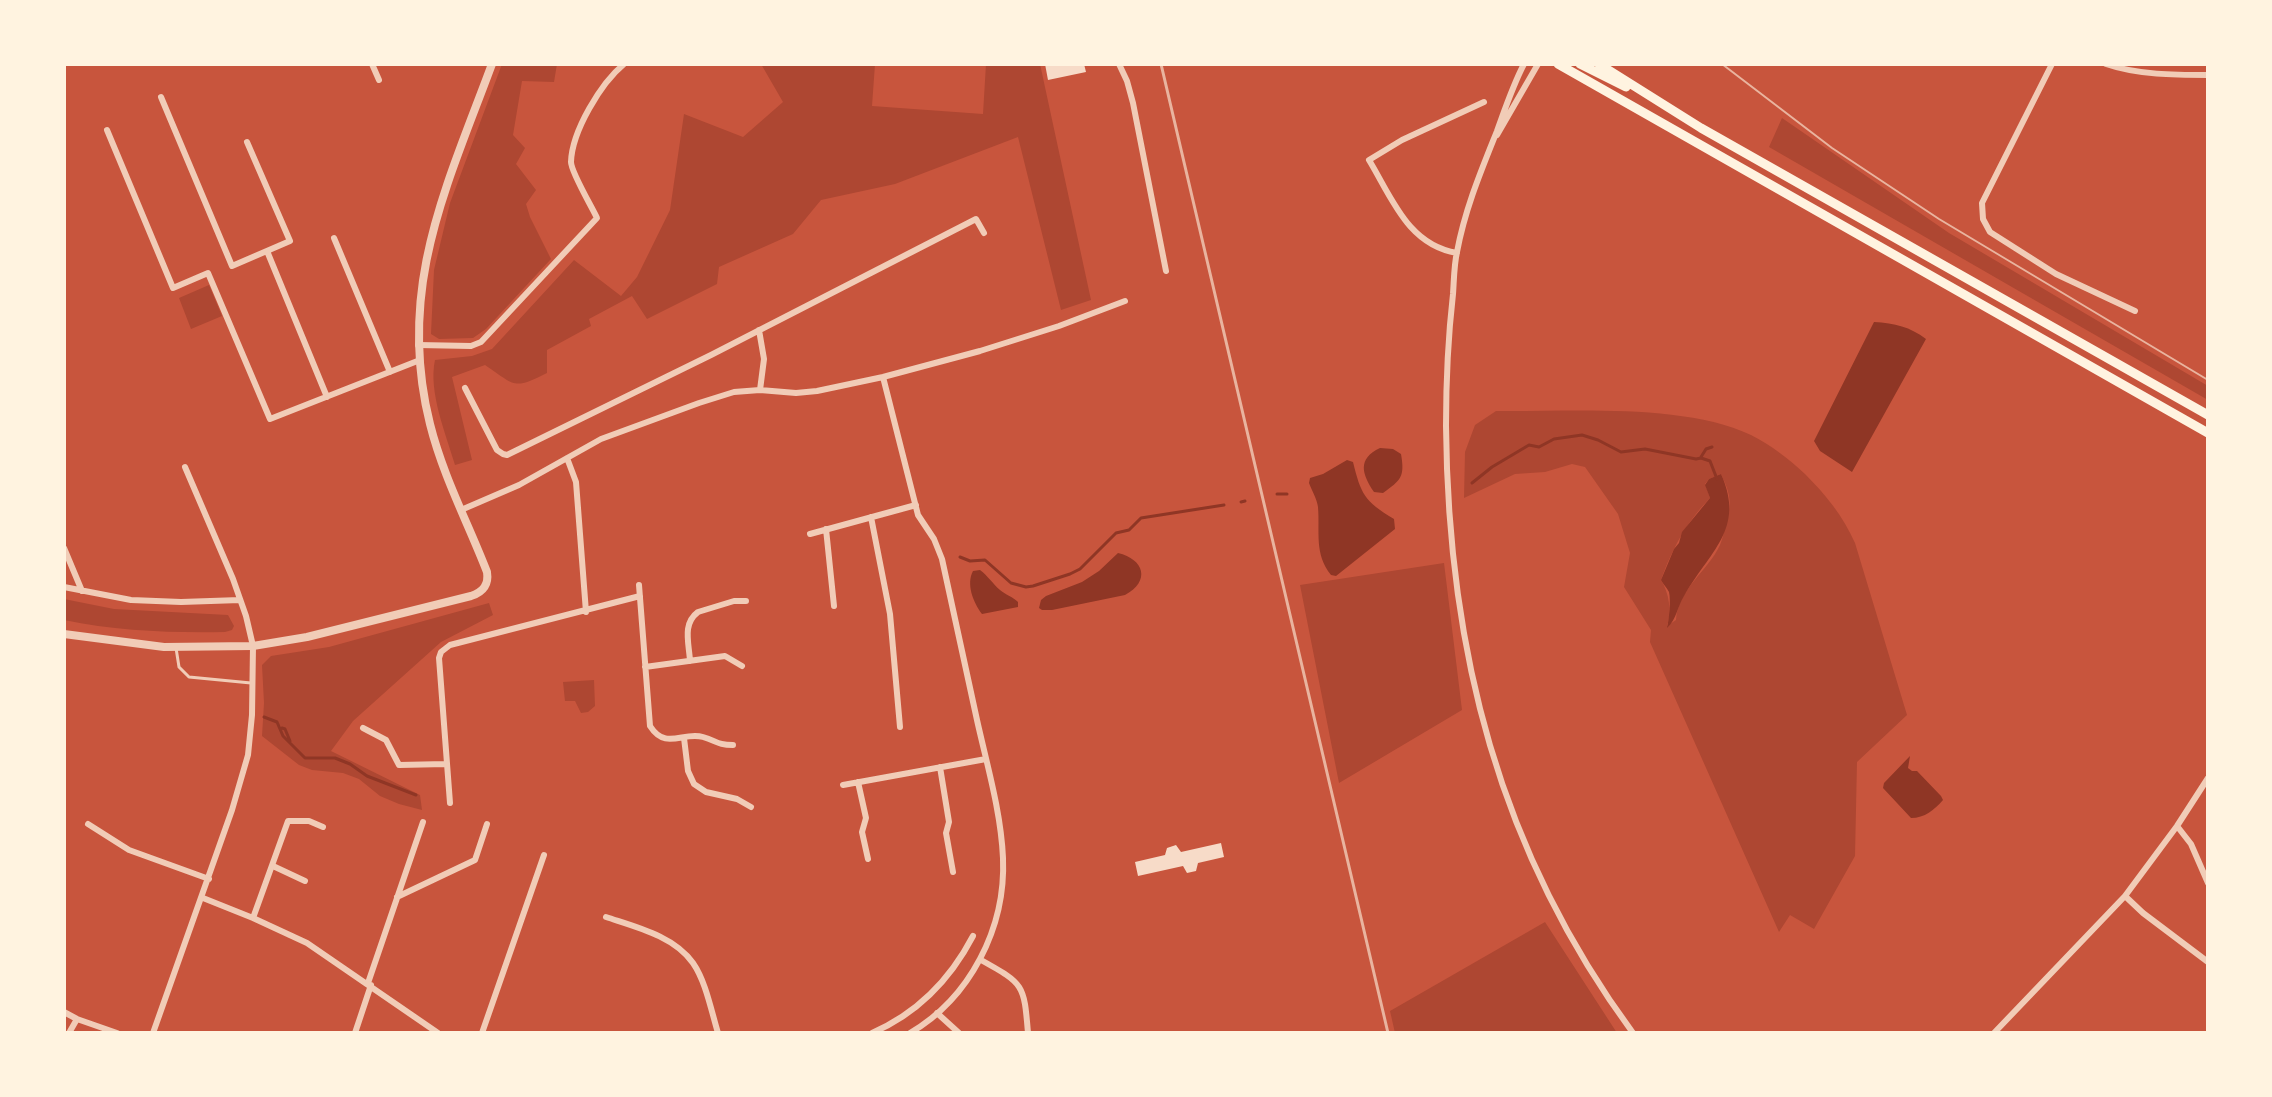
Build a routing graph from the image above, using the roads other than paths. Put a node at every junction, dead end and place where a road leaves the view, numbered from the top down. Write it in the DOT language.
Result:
graph roads {
  1 [pos="372,64"];
  2 [pos="492,64"];
  3 [pos="624,64"];
  4 [pos="1119,64"];
  5 [pos="1524,64"];
  6 [pos="1538,64"];
  7 [pos="1558,64"];
  8 [pos="1580,64"];
  9 [pos="1599,64"];
  10 [pos="2052,64"];
  11 [pos="2106,64"];
  12 [pos="2208,75"];
  13 [pos="379,80"];
  14 [pos="161,97"];
  15 [pos="1484,102"];
  16 [pos="1673,110"];
  17 [pos="107,130"];
  18 [pos="1493,141"];
  19 [pos="247,142"];
  20 [pos="984,233"];
  21 [pos="334,238"];
  22 [pos="267,251"];
  23 [pos="1457,253"];
  24 [pos="1166,271"];
  25 [pos="1125,301"];
  26 [pos="2135,311"];
  27 [pos="759,330"];
  28 [pos="418,345"];
  29 [pos="420,360"];
  30 [pos="390,372"];
  31 [pos="883,377"];
  32 [pos="465,388"];
  33 [pos="760,390"];
  34 [pos="327,397"];
  35 [pos="2208,415"];
  36 [pos="2208,433"];
  37 [pos="567,458"];
  38 [pos="185,467"];
  39 [pos="916,505"];
  40 [pos="461,510"];
  41 [pos="871,517"];
  42 [pos="826,529"];
  43 [pos="810,534"];
  44 [pos="64,548"];
  45 [pos="639,585"];
  46 [pos="64,587"];
  47 [pos="82,591"];
  48 [pos="640,596"];
  49 [pos="240,600"];
  50 [pos="746,601"];
  51 [pos="834,606"];
  52 [pos="586,612"];
  53 [pos="64,634"];
  54 [pos="253,646"];
  55 [pos="176,648"];
  56 [pos="690,661"];
  57 [pos="742,666"];
  58 [pos="645,667"];
  59 [pos="253,683"];
  60 [pos="900,727"];
  61 [pos="363,728"];
  62 [pos="684,738"];
  63 [pos="733,745"];
  64 [pos="986,759"];
  65 [pos="446,764"];
  66 [pos="940,767"];
  67 [pos="2208,778"];
  68 [pos="858,782"];
  69 [pos="843,785"];
  70 [pos="450,803"];
  71 [pos="751,807"];
  72 [pos="423,822"];
  73 [pos="88,824"];
  74 [pos="487,824"];
  75 [pos="2177,826"];
  76 [pos="323,827"];
  77 [pos="544,855"];
  78 [pos="868,859"];
  79 [pos="273,866"];
  80 [pos="953,872"];
  81 [pos="209,879"];
  82 [pos="305,881"];
  83 [pos="2208,883"];
  84 [pos="2125,896"];
  85 [pos="397,897"];
  86 [pos="203,898"];
  87 [pos="606,917"];
  88 [pos="253,918"];
  89 [pos="973,936"];
  90 [pos="981,960"];
  91 [pos="2208,962"];
  92 [pos="957,965"];
  93 [pos="971,975"];
  94 [pos="370,984"];
  95 [pos="64,1012"];
  96 [pos="937,1013"];
  97 [pos="77,1019"];
  98 [pos="67,1032"];
  99 [pos="117,1033"];
  100 [pos="153,1033"];
  101 [pos="355,1033"];
  102 [pos="438,1033"];
  103 [pos="482,1033"];
  104 [pos="718,1033"];
  105 [pos="872,1033"];
  106 [pos="910,1033"];
  107 [pos="959,1033"];
  108 [pos="1028,1033"];
  109 [pos="1633,1033"];
  110 [pos="1994,1033"];
  1 -- 13 [label="street"];
  2 -- 28 [label="street"];
  3 -- 28 [label="street"];
  4 -- 24 [label="street"];
  5 -- 18 [label="street"];
  6 -- 18 [label="street"];
  7 -- 36 [label="main road"];
  8 -- 16 [label="main road"];
  9 -- 16 [label="main road"];
  10 -- 26 [label="street"];
  11 -- 12 [label="street"];
  14 -- 22 [label="street"];
  15 -- 23 [label="street"];
  16 -- 35 [label="main road"];
  17 -- 34 [label="street"];
  18 -- 23 [label="street"];
  19 -- 22 [label="street"];
  20 -- 27 [label="street"];
  21 -- 30 [label="street"];
  22 -- 34 [label="street"];
  23 -- 109 [label="street"];
  25 -- 31 [label="street"];
  27 -- 32 [label="street"];
  27 -- 33 [label="street"];
  28 -- 29 [label="street"];
  29 -- 30 [label="street"];
  29 -- 40 [label="street"];
  30 -- 34 [label="street"];
  31 -- 33 [label="street"];
  31 -- 39 [label="street"];
  33 -- 37 [label="street"];
  37 -- 40 [label="street"];
  37 -- 52 [label="street"];
  38 -- 49 [label="street"];
  39 -- 41 [label="street"];
  39 -- 64 [label="street"];
  40 -- 54 [label="street"];
  41 -- 42 [label="street"];
  41 -- 60 [label="street"];
  42 -- 43 [label="street"];
  42 -- 51 [label="street"];
  44 -- 47 [label="street"];
  45 -- 48 [label="street"];
  46 -- 47 [label="street"];
  47 -- 49 [label="street"];
  48 -- 52 [label="street"];
  48 -- 58 [label="street"];
  49 -- 54 [label="street"];
  50 -- 56 [label="street"];
  52 -- 65 [label="street"];
  53 -- 55 [label="street"];
  54 -- 55 [label="street"];
  54 -- 59 [label="street"];
  55 -- 59 [label="lane"];
  56 -- 57 [label="street"];
  56 -- 58 [label="street"];
  58 -- 62 [label="street"];
  59 -- 81 [label="street"];
  61 -- 65 [label="street"];
  62 -- 63 [label="street"];
  62 -- 71 [label="street"];
  64 -- 66 [label="street"];
  64 -- 90 [label="street"];
  65 -- 70 [label="street"];
  66 -- 68 [label="street"];
  66 -- 80 [label="street"];
  67 -- 75 [label="street"];
  68 -- 69 [label="street"];
  68 -- 78 [label="street"];
  72 -- 85 [label="street"];
  73 -- 81 [label="street"];
  74 -- 85 [label="street"];
  75 -- 83 [label="street"];
  75 -- 84 [label="street"];
  76 -- 79 [label="street"];
  77 -- 103 [label="street"];
  79 -- 82 [label="street"];
  79 -- 88 [label="street"];
  81 -- 86 [label="street"];
  84 -- 91 [label="street"];
  84 -- 110 [label="street"];
  85 -- 94 [label="street"];
  86 -- 88 [label="street"];
  86 -- 100 [label="street"];
  87 -- 104 [label="street"];
  88 -- 94 [label="street"];
  89 -- 92 [label="street"];
  90 -- 93 [label="street"];
  90 -- 108 [label="street"];
  92 -- 93 [label="street"];
  92 -- 105 [label="street"];
  93 -- 96 [label="street"];
  94 -- 101 [label="street"];
  94 -- 102 [label="street"];
  95 -- 97 [label="street"];
  96 -- 106 [label="street"];
  96 -- 107 [label="street"];
  97 -- 98 [label="street"];
  97 -- 99 [label="street"];
}
